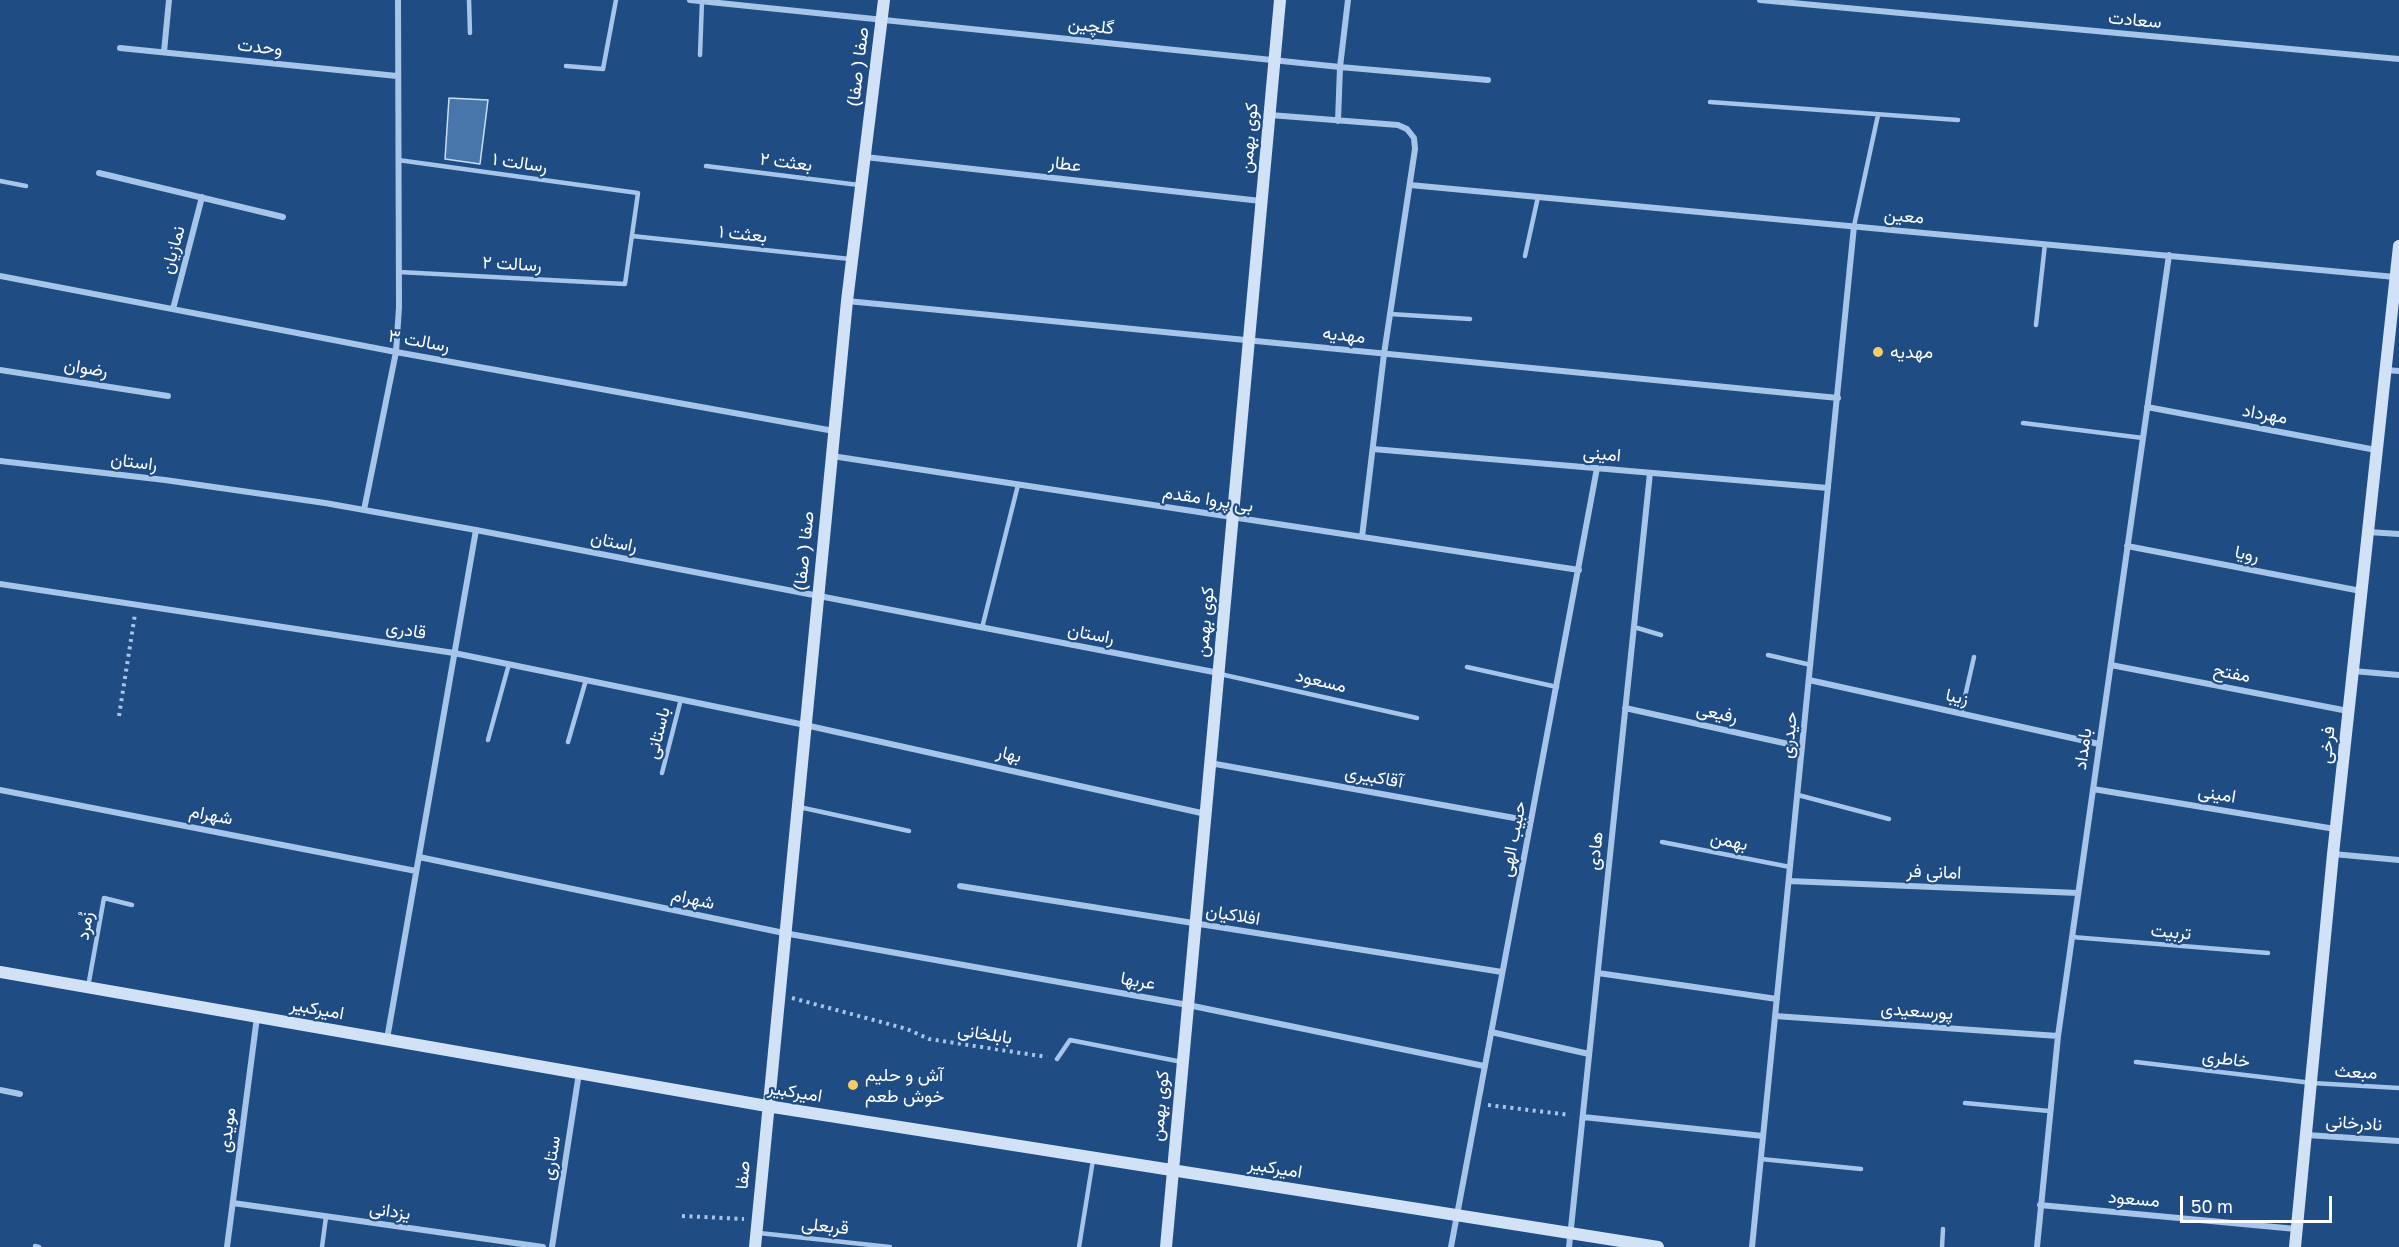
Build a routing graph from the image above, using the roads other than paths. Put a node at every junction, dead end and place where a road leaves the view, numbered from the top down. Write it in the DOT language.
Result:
graph roads {
  1 [pos="169,0"];
  2 [pos="398,0"];
  3 [pos="469,0"];
  4 [pos="616,0"];
  5 [pos="690,0"];
  6 [pos="884,0"];
  7 [pos="1280,0"];
  8 [pos="1348,0"];
  9 [pos="1760,0"];
  10 [pos="702,1"];
  11 [pos="882,19"];
  12 [pos="470,33"];
  13 [pos="120,48"];
  14 [pos="164,52"];
  15 [pos="700,55"];
  16 [pos="2399,59"];
  17 [pos="1274,60"];
  18 [pos="566,66"];
  19 [pos="1340,67"];
  20 [pos="397,76"];
  21 [pos="1488,80"];
  22 [pos="1710,102"];
  23 [pos="1270,115"];
  24 [pos="1878,115"];
  25 [pos="1958,120"];
  26 [pos="1338,121"];
  27 [pos="865,158"];
  28 [pos="398,160"];
  29 [pos="706,166"];
  30 [pos="99,172"];
  31 [pos="0,181"];
  32 [pos="1410,185"];
  33 [pos="26,186"];
  34 [pos="862,186"];
  35 [pos="202,197"];
  36 [pos="1538,197"];
  37 [pos="1262,201"];
  38 [pos="284,217"];
  39 [pos="1854,226"];
  40 [pos="632,236"];
  41 [pos="2045,244"];
  42 [pos="2399,246"];
  43 [pos="2169,255"];
  44 [pos="1525,256"];
  45 [pos="852,260"];
  46 [pos="399,272"];
  47 [pos="0,276"];
  48 [pos="2396,277"];
  49 [pos="847,301"];
  50 [pos="173,309"];
  51 [pos="1390,314"];
  52 [pos="1470,319"];
  53 [pos="2036,325"];
  54 [pos="1250,340"];
  55 [pos="396,352"];
  56 [pos="1384,354"];
  57 [pos="0,370"];
  58 [pos="2385,370"];
  59 [pos="2399,371"];
  60 [pos="168,396"];
  61 [pos="1838,398"];
  62 [pos="2147,407"];
  63 [pos="2023,423"];
  64 [pos="834,432"];
  65 [pos="2143,438"];
  66 [pos="1373,449"];
  67 [pos="2377,450"];
  68 [pos="832,456"];
  69 [pos="0,461"];
  70 [pos="1597,468"];
  71 [pos="1650,473"];
  72 [pos="1018,485"];
  73 [pos="1828,488"];
  74 [pos="364,510"];
  75 [pos="1233,519"];
  76 [pos="476,530"];
  77 [pos="2368,532"];
  78 [pos="2399,534"];
  79 [pos="1362,537"];
  80 [pos="2127,546"];
  81 [pos="1579,570"];
  82 [pos="0,584"];
  83 [pos="2361,591"];
  84 [pos="818,597"];
  85 [pos="1634,627"];
  86 [pos="982,628"];
  87 [pos="1661,635"];
  88 [pos="454,653"];
  89 [pos="1768,655"];
  90 [pos="1974,657"];
  91 [pos="508,664"];
  92 [pos="1810,665"];
  93 [pos="2111,665"];
  94 [pos="1467,667"];
  95 [pos="2353,671"];
  96 [pos="1219,673"];
  97 [pos="2399,675"];
  98 [pos="586,680"];
  99 [pos="1809,680"];
  100 [pos="1557,687"];
  101 [pos="681,699"];
  102 [pos="1625,708"];
  103 [pos="2348,711"];
  104 [pos="1961,714"];
  105 [pos="1417,718"];
  106 [pos="805,725"];
  107 [pos="488,740"];
  108 [pos="568,742"];
  109 [pos="2099,744"];
  110 [pos="1802,747"];
  111 [pos="1210,763"];
  112 [pos="662,773"];
  113 [pos="2093,789"];
  114 [pos="0,790"];
  115 [pos="1797,795"];
  116 [pos="797,806"];
  117 [pos="1206,814"];
  118 [pos="1889,819"];
  119 [pos="1531,821"];
  120 [pos="2335,829"];
  121 [pos="909,831"];
  122 [pos="1662,842"];
  123 [pos="2332,854"];
  124 [pos="418,857"];
  125 [pos="2399,860"];
  126 [pos="1790,867"];
  127 [pos="416,871"];
  128 [pos="1789,881"];
  129 [pos="960,886"];
  130 [pos="2078,892"];
  131 [pos="132,905"];
  132 [pos="1195,925"];
  133 [pos="784,933"];
  134 [pos="2072,937"];
  135 [pos="2268,953"];
  136 [pos="0,972"];
  137 [pos="1502,972"];
  138 [pos="1598,973"];
  139 [pos="88,987"];
  140 [pos="1777,999"];
  141 [pos="1188,1005"];
  142 [pos="1775,1016"];
  143 [pos="257,1017"];
  144 [pos="1491,1032"];
  145 [pos="2058,1036"];
  146 [pos="387,1040"];
  147 [pos="1589,1054"];
  148 [pos="1057,1059"];
  149 [pos="1182,1062"];
  150 [pos="2136,1062"];
  151 [pos="1484,1066"];
  152 [pos="579,1073"];
  153 [pos="2312,1083"];
  154 [pos="2399,1088"];
  155 [pos="0,1090"];
  156 [pos="20,1094"];
  157 [pos="1965,1103"];
  158 [pos="767,1106"];
  159 [pos="2049,1111"];
  160 [pos="1583,1117"];
  161 [pos="2307,1135"];
  162 [pos="1763,1136"];
  163 [pos="2399,1141"];
  164 [pos="1094,1158"];
  165 [pos="1761,1159"];
  166 [pos="1861,1169"];
  167 [pos="1172,1170"];
  168 [pos="233,1203"];
  169 [pos="2040,1205"];
  170 [pos="1456,1215"];
  171 [pos="326,1217"];
  172 [pos="1943,1229"];
  173 [pos="2297,1229"];
  174 [pos="756,1233"];
  175 [pos="1571,1233"];
  176 [pos="227,1247"];
  177 [pos="322,1247"];
  178 [pos="543,1247"];
  179 [pos="552,1247"];
  180 [pos="755,1247"];
  181 [pos="890,1247"];
  182 [pos="1079,1247"];
  183 [pos="1166,1247"];
  184 [pos="1451,1247"];
  185 [pos="1569,1247"];
  186 [pos="1658,1247"];
  187 [pos="1752,1247"];
  188 [pos="1942,1247"];
  189 [pos="2037,1247"];
  190 [pos="2295,1247"];
  1 -- 14 [label="street"];
  2 -- 20 [label="street"];
  3 -- 12 [label="lane"];
  4 -- 18 [label="lane"];
  5 -- 10 [label="street, گلچین"];
  6 -- 11 [label="street, صفا ( صفا)"];
  7 -- 17 [label="street, کوی بهمن"];
  8 -- 19 [label="street"];
  9 -- 16 [label="street, سعادت"];
  10 -- 11 [label="street, گلچین"];
  10 -- 15 [label="lane"];
  11 -- 17 [label="street, گلچین"];
  11 -- 27 [label="street, صفا ( صفا)"];
  13 -- 14 [label="street, وحدت"];
  14 -- 20 [label="street, وحدت"];
  17 -- 19 [label="street, گلچین"];
  17 -- 23 [label="street, کوی بهمن"];
  19 -- 21 [label="street, گلچین"];
  19 -- 26 [label="street"];
  20 -- 28 [label="street"];
  22 -- 24 [label="lane"];
  23 -- 26 [label="street"];
  23 -- 37 [label="street, کوی بهمن"];
  24 -- 25 [label="lane"];
  24 -- 39 [label="lane"];
  26 -- 32 [label="street"];
  27 -- 34 [label="street, صفا ( صفا)"];
  27 -- 37 [label="street, عطار"];
  28 -- 40 [label="lane, رسالت ۱"];
  28 -- 46 [label="street"];
  29 -- 34 [label="lane, بعثت ۲"];
  30 -- 35 [label="street"];
  31 -- 33 [label="lane"];
  32 -- 36 [label="street, معین"];
  32 -- 51 [label="street"];
  34 -- 45 [label="street, صفا ( صفا)"];
  35 -- 38 [label="street"];
  35 -- 50 [label="street, نمازیان"];
  36 -- 39 [label="street, معین"];
  36 -- 44 [label="lane"];
  37 -- 54 [label="street, کوی بهمن"];
  39 -- 41 [label="street, معین"];
  39 -- 61 [label="street, حیدری"];
  40 -- 45 [label="lane, بعثت ۱"];
  40 -- 46 [label="lane, رسالت ۲"];
  41 -- 43 [label="street, معین"];
  41 -- 53 [label="lane"];
  42 -- 48 [label="street, فرخی"];
  43 -- 48 [label="street, معین"];
  43 -- 62 [label="street, بامداد"];
  45 -- 49 [label="street, صفا ( صفا)"];
  46 -- 55 [label="street"];
  47 -- 50 [label="street, رسالت ۳"];
  48 -- 58 [label="street, فرخی"];
  49 -- 54 [label="street, مهدیه"];
  49 -- 64 [label="street, صفا ( صفا)"];
  50 -- 55 [label="street, رسالت ۳"];
  51 -- 52 [label="lane"];
  51 -- 56 [label="street"];
  54 -- 56 [label="street, مهدیه"];
  54 -- 75 [label="street, کوی بهمن"];
  55 -- 64 [label="street, رسالت ۳"];
  55 -- 74 [label="street"];
  56 -- 61 [label="street, مهدیه"];
  56 -- 66 [label="street"];
  57 -- 60 [label="street, رضوان"];
  58 -- 59 [label="street"];
  58 -- 67 [label="street, فرخی"];
  61 -- 73 [label="street, حیدری"];
  62 -- 65 [label="street, بامداد"];
  62 -- 67 [label="street, مهرداد"];
  63 -- 65 [label="lane"];
  64 -- 68 [label="street, صفا ( صفا)"];
  65 -- 80 [label="street, بامداد"];
  66 -- 70 [label="street, امینی"];
  66 -- 79 [label="street"];
  67 -- 77 [label="street, فرخی"];
  68 -- 72 [label="street, بی پروا مقدم"];
  68 -- 84 [label="street, صفا ( صفا)"];
  69 -- 74 [label="street, راستان"];
  70 -- 71 [label="street, امینی"];
  70 -- 81 [label="street, حبیب الهی"];
  71 -- 73 [label="street, امینی"];
  71 -- 85 [label="street, هادی"];
  72 -- 75 [label="street, بی پروا مقدم"];
  72 -- 86 [label="lane"];
  73 -- 92 [label="street, حیدری"];
  74 -- 76 [label="street, راستان"];
  75 -- 79 [label="street, بی پروا مقدم"];
  75 -- 96 [label="street, کوی بهمن"];
  76 -- 84 [label="street, راستان"];
  76 -- 88 [label="street"];
  77 -- 78 [label="street"];
  77 -- 83 [label="street, فرخی"];
  79 -- 81 [label="street, بی پروا مقدم"];
  80 -- 83 [label="street, رویا"];
  80 -- 93 [label="street, بامداد"];
  81 -- 100 [label="street, حبیب الهی"];
  82 -- 88 [label="street, قادری"];
  83 -- 95 [label="street, فرخی"];
  84 -- 86 [label="street, راستان"];
  84 -- 106 [label="street, صفا ( صفا)"];
  85 -- 87 [label="lane"];
  85 -- 102 [label="street, هادی"];
  86 -- 96 [label="street, راستان"];
  88 -- 91 [label="street, قادری"];
  88 -- 124 [label="street"];
  89 -- 92 [label="lane"];
  90 -- 104 [label="lane"];
  91 -- 98 [label="street, قادری"];
  91 -- 107 [label="lane"];
  92 -- 99 [label="street, حیدری"];
  93 -- 103 [label="street, مفتح"];
  93 -- 109 [label="street, بامداد"];
  94 -- 100 [label="lane"];
  95 -- 97 [label="street"];
  95 -- 103 [label="street, فرخی"];
  96 -- 105 [label="lane, مسعود"];
  96 -- 111 [label="street, کوی بهمن"];
  98 -- 101 [label="street, قادری"];
  98 -- 108 [label="lane"];
  99 -- 104 [label="street, زیبا"];
  99 -- 110 [label="street, حیدری"];
  100 -- 119 [label="street, حبیب الهی"];
  101 -- 106 [label="street, قادری"];
  101 -- 112 [label="lane, باستانی"];
  102 -- 110 [label="street, رفیعی"];
  102 -- 138 [label="street, هادی"];
  103 -- 120 [label="street, فرخی"];
  104 -- 109 [label="street, زیبا"];
  106 -- 116 [label="street, صفا ( صفا)"];
  106 -- 117 [label="street, بهار"];
  109 -- 113 [label="street, بامداد"];
  110 -- 115 [label="street, حیدری"];
  111 -- 117 [label="street, کوی بهمن"];
  111 -- 119 [label="street, آقاکبیری"];
  113 -- 120 [label="street, امینی"];
  113 -- 130 [label="street, بامداد"];
  114 -- 127 [label="street, شهرام"];
  115 -- 118 [label="lane"];
  115 -- 126 [label="street, حیدری"];
  116 -- 121 [label="lane"];
  116 -- 133 [label="street, صفا ( صفا)"];
  117 -- 132 [label="street, کوی بهمن"];
  119 -- 137 [label="street, حبیب الهی"];
  120 -- 123 [label="street, فرخی"];
  122 -- 126 [label="lane, بهمن"];
  123 -- 125 [label="street"];
  123 -- 153 [label="street, فرخی"];
  124 -- 127 [label="street"];
  124 -- 133 [label="street, شهرام"];
  126 -- 128 [label="street, حیدری"];
  127 -- 146 [label="street"];
  128 -- 130 [label="street, امانی فر"];
  128 -- 140 [label="street, حیدری"];
  129 -- 132 [label="street, افلاکیان"];
  130 -- 134 [label="street, بامداد"];
  131 -- 139 [label="lane, زُمرد"];
  132 -- 137 [label="street, افلاکیان"];
  132 -- 141 [label="street, کوی بهمن"];
  133 -- 141 [label="street, عربها"];
  133 -- 158 [label="street, صفا ( صفا)"];
  134 -- 135 [label="lane, تربیت"];
  134 -- 145 [label="street, بامداد"];
  136 -- 139 [label="street, امیرکبیر"];
  137 -- 144 [label="street, حبیب الهی"];
  138 -- 140 [label="street"];
  138 -- 147 [label="street, هادی"];
  139 -- 143 [label="street, امیرکبیر"];
  140 -- 142 [label="street, حیدری"];
  141 -- 149 [label="street, کوی بهمن"];
  141 -- 151 [label="street, عربها"];
  142 -- 145 [label="street, پورسعیدی"];
  142 -- 162 [label="street, حیدری"];
  143 -- 146 [label="street, امیرکبیر"];
  143 -- 168 [label="street, مویدی"];
  144 -- 147 [label="street"];
  144 -- 151 [label="street, حبیب الهی"];
  145 -- 159 [label="street, بامداد"];
  146 -- 152 [label="street, امیرکبیر"];
  147 -- 160 [label="street, هادی"];
  148 -- 149 [label="lane"];
  149 -- 167 [label="street, کوی بهمن"];
  150 -- 153 [label="lane, خاطری"];
  151 -- 170 [label="street, حبیب الهی"];
  152 -- 158 [label="street, امیرکبیر"];
  152 -- 179 [label="street, ستاری"];
  153 -- 154 [label="lane, مبعث"];
  153 -- 161 [label="street, فرخی"];
  155 -- 156 [label="street"];
  157 -- 159 [label="lane"];
  158 -- 164 [label="street, امیرکبیر"];
  158 -- 174 [label="street, صفا"];
  159 -- 169 [label="street, بامداد"];
  160 -- 162 [label="street"];
  160 -- 175 [label="street, هادی"];
  161 -- 163 [label="street, نادرخانی"];
  161 -- 173 [label="street, فرخی"];
  162 -- 165 [label="street, حیدری"];
  164 -- 167 [label="street, امیرکبیر"];
  164 -- 182 [label="lane"];
  165 -- 166 [label="lane"];
  165 -- 187 [label="street, حیدری"];
  167 -- 170 [label="street, امیرکبیر"];
  167 -- 183 [label="street, کوی بهمن"];
  168 -- 171 [label="street, یزدانی"];
  168 -- 176 [label="street, مویدی"];
  169 -- 173 [label="street, مسعود"];
  169 -- 189 [label="street, بامداد"];
  170 -- 175 [label="street, امیرکبیر"];
  170 -- 184 [label="street, حبیب الهی"];
  171 -- 177 [label="lane"];
  171 -- 178 [label="street, یزدانی"];
  172 -- 188 [label="lane"];
  173 -- 190 [label="street, فرخی"];
  174 -- 180 [label="street, صفا"];
  174 -- 181 [label="lane, قربعلی"];
  175 -- 185 [label="street, هادی"];
  175 -- 186 [label="street, امیرکبیر"];
}
